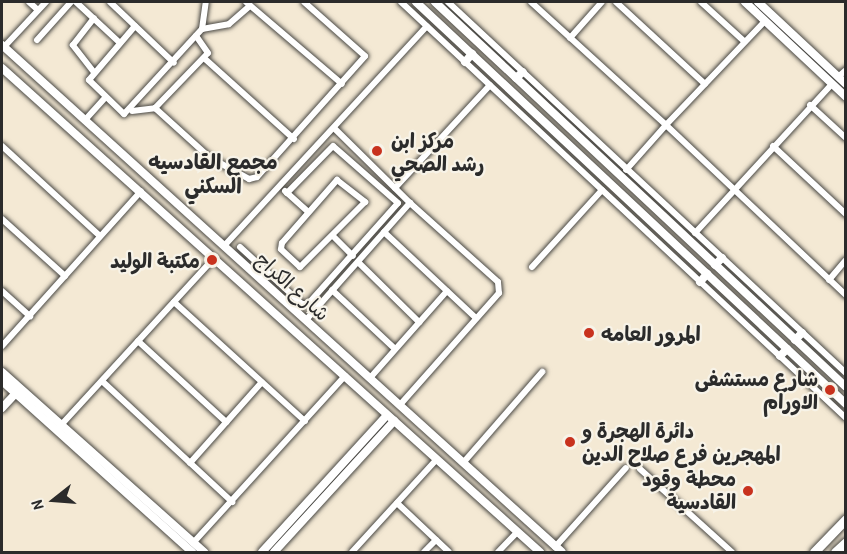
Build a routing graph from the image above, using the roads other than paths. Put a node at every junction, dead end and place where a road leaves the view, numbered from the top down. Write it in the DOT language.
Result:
graph roads {
  1 [pos="29,2"];
  2 [pos="46,2"];
  3 [pos="71,2"];
  4 [pos="76,2"];
  5 [pos="111,2"];
  6 [pos="206,2"];
  7 [pos="304,2"];
  8 [pos="401,2"];
  9 [pos="416,2"];
  10 [pos="435,2"];
  11 [pos="448,2"];
  12 [pos="531,2"];
  13 [pos="602,2"];
  14 [pos="616,2"];
  15 [pos="701,2"];
  16 [pos="745,2"];
  17 [pos="758,2"];
  18 [pos="248,4"];
  19 [pos="38,10"];
  20 [pos="94,18"];
  21 [pos="765,21"];
  22 [pos="135,26"];
  23 [pos="427,26"];
  24 [pos="202,29"];
  25 [pos="196,36"];
  26 [pos="570,38"];
  27 [pos="37,40"];
  28 [pos="745,42"];
  29 [pos="120,43"];
  30 [pos="3,46"];
  31 [pos="472,54"];
  32 [pos="204,58"];
  33 [pos="465,62"];
  34 [pos="174,63"];
  35 [pos="846,70"];
  36 [pos="93,71"];
  37 [pos="3,72"];
  38 [pos="520,75"];
  39 [pos="835,80"];
  40 [pos="342,84"];
  41 [pos="705,84"];
  42 [pos="846,84"];
  43 [pos="490,85"];
  44 [pos="846,97"];
  45 [pos="104,99"];
  46 [pos="810,105"];
  47 [pos="155,108"];
  48 [pos="132,111"];
  49 [pos="85,120"];
  50 [pos="666,125"];
  51 [pos="334,128"];
  52 [pos="846,138"];
  53 [pos="294,139"];
  54 [pos="773,146"];
  55 [pos="3,150"];
  56 [pos="131,162"];
  57 [pos="626,170"];
  58 [pos="121,173"];
  59 [pos="280,187"];
  60 [pos="395,188"];
  61 [pos="736,188"];
  62 [pos="603,190"];
  63 [pos="141,191"];
  64 [pos="287,193"];
  65 [pos="642,197"];
  66 [pos="410,203"];
  67 [pos="634,206"];
  68 [pos="308,212"];
  69 [pos="846,214"];
  70 [pos="2,219"];
  71 [pos="384,232"];
  72 [pos="695,233"];
  73 [pos="100,236"];
  74 [pos="333,236"];
  75 [pos="224,246"];
  76 [pos="240,247"];
  77 [pos="353,256"];
  78 [pos="215,257"];
  79 [pos="722,258"];
  80 [pos="846,260"];
  81 [pos="358,262"];
  82 [pos="715,265"];
  83 [pos="532,267"];
  84 [pos="707,274"];
  85 [pos="65,276"];
  86 [pos="829,280"];
  87 [pos="700,282"];
  88 [pos="332,290"];
  89 [pos="2,291"];
  90 [pos="447,291"];
  91 [pos="846,295"];
  92 [pos="174,302"];
  93 [pos="30,316"];
  94 [pos="476,318"];
  95 [pos="306,320"];
  96 [pos="419,322"];
  97 [pos="802,333"];
  98 [pos="795,340"];
  99 [pos="138,341"];
  100 [pos="2,346"];
  101 [pos="395,349"];
  102 [pos="783,352"];
  103 [pos="2,372"];
  104 [pos="542,372"];
  105 [pos="846,374"];
  106 [pos="345,376"];
  107 [pos="370,378"];
  108 [pos="2,381"];
  109 [pos="102,381"];
  110 [pos="262,382"];
  111 [pos="846,387"];
  112 [pos="15,394"];
  113 [pos="846,404"];
  114 [pos="400,405"];
  115 [pos="2,408"];
  116 [pos="390,418"];
  117 [pos="846,418"];
  118 [pos="305,421"];
  119 [pos="226,422"];
  120 [pos="62,424"];
  121 [pos="81,447"];
  122 [pos="437,459"];
  123 [pos="190,463"];
  124 [pos="463,463"];
  125 [pos="626,468"];
  126 [pos="640,470"];
  127 [pos="474,473"];
  128 [pos="464,484"];
  129 [pos="232,502"];
  130 [pos="397,503"];
  131 [pos="303,514"];
  132 [pos="846,519"];
  133 [pos="517,532"];
  134 [pos="436,540"];
  135 [pos="846,542"];
  136 [pos="193,548"];
  137 [pos="558,550"];
  138 [pos="204,552"];
  139 [pos="262,552"];
  140 [pos="274,552"];
  141 [pos="352,552"];
  142 [pos="424,552"];
  143 [pos="449,552"];
  144 [pos="498,552"];
  145 [pos="540,552"];
  146 [pos="732,552"];
  147 [pos="814,552"];
  148 [pos="835,552"];
  1 -- 19 [label="street"];
  2 -- 19 [label="street"];
  3 -- 27 [label="street"];
  4 -- 20 [label="street"];
  5 -- 22 [label="street"];
  6 -- 24 [label="street"];
  7 -- 40 [label="street"];
  8 -- 23 [label="street"];
  9 -- 31 [label="street"];
  10 -- 38 [label="street"];
  11 -- 38 [label="street"];
  12 -- 26 [label="street"];
  13 -- 26 [label="street"];
  14 -- 41 [label="street"];
  15 -- 28 [label="street"];
  16 -- 21 [label="street"];
  17 -- 39 [label="street"];
  18 -- 24 [label="street"];
  18 -- 40 [label="street"];
  19 -- 30 [label="street"];
  20 -- 29 [label="street"];
  20 -- 36 [label="street"];
  21 -- 28 [label="street"];
  21 -- 39 [label="street"];
  22 -- 29 [label="street"];
  22 -- 34 [label="street"];
  23 -- 33 [label="street"];
  23 -- 51 [label="street"];
  24 -- 25 [label="street"];
  25 -- 32 [label="street"];
  25 -- 34 [label="street"];
  26 -- 50 [label="street"];
  28 -- 41 [label="street"];
  29 -- 36 [label="street"];
  30 -- 49 [label="street, شارع الكراج"];
  31 -- 33 [label="street"];
  31 -- 67 [label="street"];
  32 -- 47 [label="street"];
  32 -- 53 [label="street"];
  33 -- 43 [label="street"];
  34 -- 48 [label="street"];
  35 -- 39 [label="street"];
  36 -- 45 [label="street"];
  37 -- 58 [label="street"];
  38 -- 57 [label="street"];
  38 -- 65 [label="street"];
  39 -- 42 [label="street"];
  39 -- 44 [label="street"];
  39 -- 46 [label="street"];
  40 -- 53 [label="street"];
  41 -- 50 [label="street"];
  43 -- 60 [label="street"];
  43 -- 62 [label="street"];
  45 -- 48 [label="street"];
  45 -- 49 [label="street"];
  46 -- 52 [label="street"];
  46 -- 54 [label="street"];
  47 -- 48 [label="street"];
  47 -- 53 [label="street"];
  49 -- 56 [label="street, شارع الكراج"];
  50 -- 57 [label="street"];
  50 -- 61 [label="street"];
  51 -- 59 [label="street"];
  51 -- 60 [label="street"];
  54 -- 61 [label="street"];
  54 -- 69 [label="street"];
  55 -- 73 [label="street"];
  56 -- 58 [label="street"];
  56 -- 75 [label="street, شارع الكراج"];
  57 -- 72 [label="street"];
  58 -- 63 [label="street"];
  59 -- 64 [label="street"];
  59 -- 75 [label="street"];
  60 -- 66 [label="street"];
  61 -- 72 [label="street"];
  61 -- 86 [label="street"];
  62 -- 83 [label="street"];
  62 -- 87 [label="street"];
  63 -- 73 [label="street"];
  63 -- 78 [label="street"];
  64 -- 68 [label="street"];
  64 -- 77 [label="street"];
  65 -- 67 [label="street"];
  65 -- 82 [label="street"];
  66 -- 71 [label="street"];
  66 -- 94 [label="street"];
  67 -- 84 [label="street"];
  68 -- 74 [label="street"];
  68 -- 74 [label="street"];
  70 -- 85 [label="street"];
  71 -- 81 [label="street"];
  71 -- 90 [label="street"];
  72 -- 79 [label="street"];
  73 -- 85 [label="street"];
  74 -- 77 [label="street"];
  75 -- 95 [label="street, شارع الكراج"];
  76 -- 77 [label="street"];
  78 -- 92 [label="street"];
  78 -- 106 [label="street"];
  79 -- 82 [label="street"];
  79 -- 97 [label="street"];
  80 -- 86 [label="street"];
  81 -- 88 [label="street"];
  81 -- 96 [label="street"];
  82 -- 98 [label="street"];
  84 -- 87 [label="street"];
  84 -- 102 [label="street"];
  85 -- 93 [label="street"];
  86 -- 91 [label="street"];
  87 -- 102 [label="street"];
  88 -- 95 [label="street"];
  88 -- 101 [label="street"];
  89 -- 93 [label="street"];
  90 -- 94 [label="street"];
  90 -- 96 [label="street"];
  92 -- 99 [label="street"];
  92 -- 110 [label="street"];
  93 -- 100 [label="street"];
  94 -- 114 [label="street"];
  95 -- 107 [label="street, شارع الكراج"];
  96 -- 101 [label="street"];
  97 -- 98 [label="street"];
  97 -- 105 [label="street"];
  98 -- 111 [label="street"];
  99 -- 109 [label="street"];
  99 -- 119 [label="street"];
  101 -- 107 [label="street"];
  102 -- 113 [label="street"];
  102 -- 117 [label="street"];
  103 -- 120 [label="street"];
  104 -- 124 [label="street"];
  106 -- 116 [label="street"];
  106 -- 118 [label="street"];
  107 -- 114 [label="street, شارع الكراج"];
  108 -- 112 [label="street"];
  109 -- 120 [label="street"];
  109 -- 123 [label="street"];
  110 -- 118 [label="street"];
  110 -- 119 [label="street"];
  112 -- 115 [label="street"];
  112 -- 121 [label="street"];
  114 -- 124 [label="street, شارع الكراج"];
  116 -- 122 [label="street"];
  116 -- 131 [label="street"];
  118 -- 129 [label="street"];
  119 -- 123 [label="street"];
  120 -- 121 [label="street"];
  121 -- 136 [label="street"];
  122 -- 128 [label="street"];
  122 -- 130 [label="street"];
  123 -- 129 [label="street"];
  124 -- 127 [label="street, شارع الكراج"];
  125 -- 137 [label="street"];
  126 -- 146 [label="street"];
  127 -- 128 [label="street"];
  127 -- 137 [label="street, شارع الكراج"];
  128 -- 133 [label="street"];
  129 -- 136 [label="street"];
  130 -- 134 [label="street"];
  130 -- 141 [label="street"];
  131 -- 139 [label="street"];
  131 -- 140 [label="street"];
  132 -- 147 [label="main road"];
  133 -- 144 [label="street"];
  133 -- 145 [label="street"];
  134 -- 142 [label="street"];
  134 -- 143 [label="street"];
  135 -- 148 [label="main road"];
  136 -- 138 [label="street"];
}
